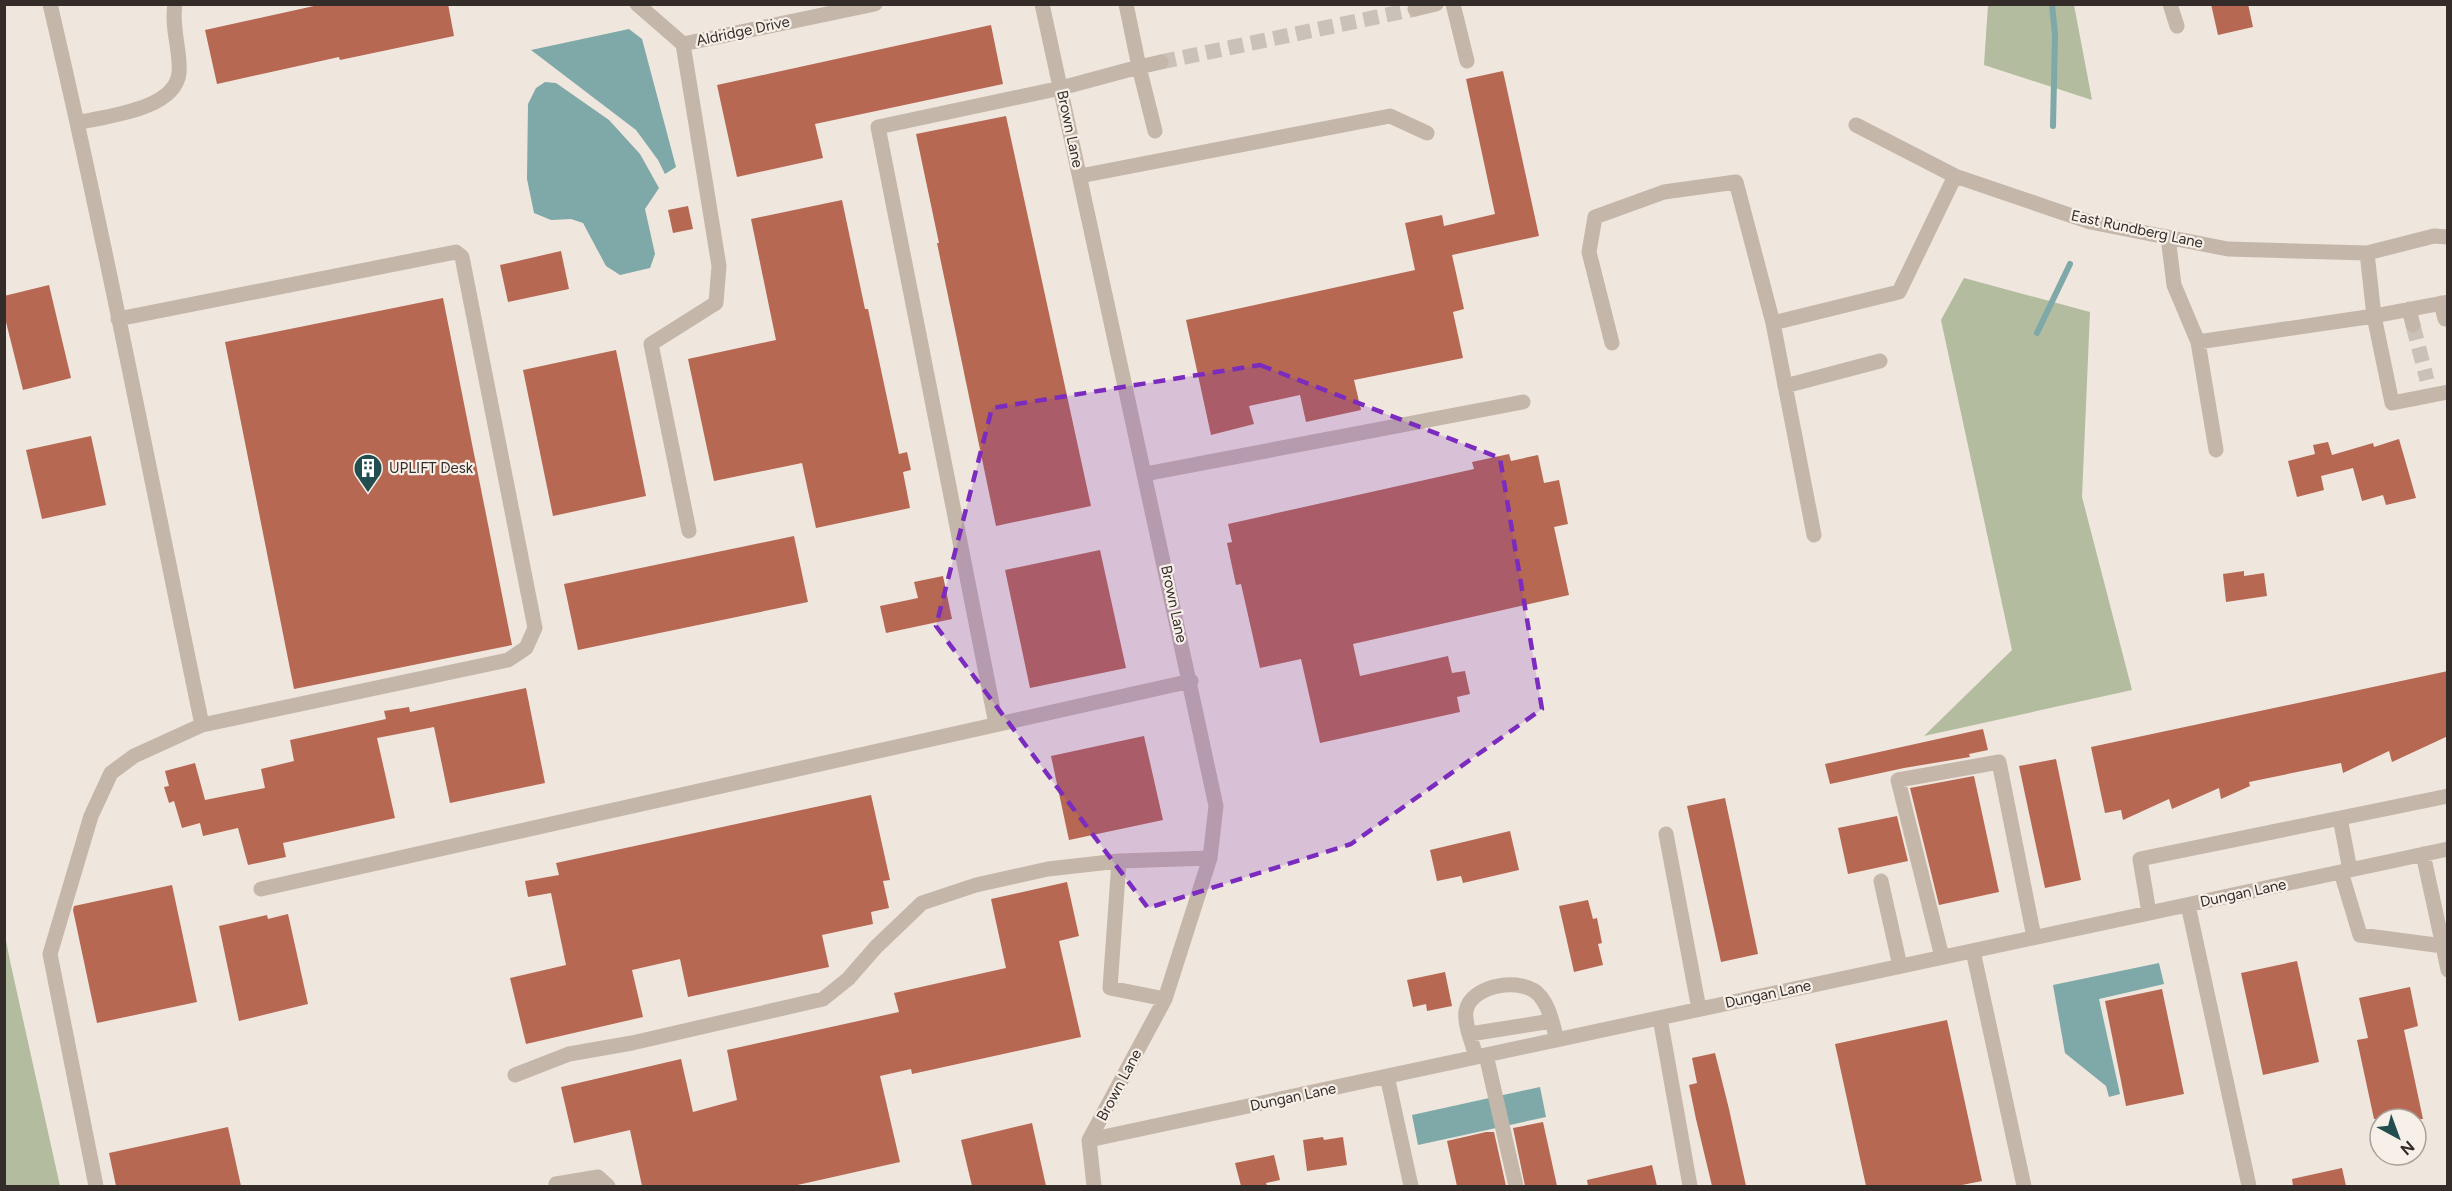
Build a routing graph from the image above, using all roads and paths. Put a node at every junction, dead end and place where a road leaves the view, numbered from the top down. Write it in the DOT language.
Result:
graph roads {
  1 [pos="50,4"];
  2 [pos="175,4"];
  3 [pos="637,4"];
  4 [pos="875,4"];
  5 [pos="1042,4"];
  6 [pos="1126,4"];
  7 [pos="1436,4"];
  8 [pos="1453,4"];
  9 [pos="2170,4"];
  10 [pos="1415,9"];
  11 [pos="2177,26"];
  12 [pos="683,44"];
  13 [pos="1467,61"];
  14 [pos="1161,62"];
  15 [pos="1139,67"];
  16 [pos="1061,88"];
  17 [pos="77,123"];
  18 [pos="1856,125"];
  19 [pos="1155,131"];
  20 [pos="1427,133"];
  21 [pos="1080,176"];
  22 [pos="1955,176"];
  23 [pos="2448,225"];
  24 [pos="2441,236"];
  25 [pos="2168,237"];
  26 [pos="2367,253"];
  27 [pos="2444,303"];
  28 [pos="2409,309"];
  29 [pos="2374,316"];
  30 [pos="118,318"];
  31 [pos="2445,319"];
  32 [pos="1773,323"];
  33 [pos="2413,325"];
  34 [pos="2198,342"];
  35 [pos="1612,343"];
  36 [pos="1880,361"];
  37 [pos="2427,380"];
  38 [pos="1785,386"];
  39 [pos="2448,392"];
  40 [pos="2431,395"];
  41 [pos="1523,402"];
  42 [pos="2216,450"];
  43 [pos="1145,474"];
  44 [pos="689,531"];
  45 [pos="1814,535"];
  46 [pos="1191,681"];
  47 [pos="996,724"];
  48 [pos="202,725"];
  49 [pos="2448,796"];
  50 [pos="2340,818"];
  51 [pos="1666,834"];
  52 [pos="2448,849"];
  53 [pos="2423,854"];
  54 [pos="1210,858"];
  55 [pos="1119,861"];
  56 [pos="2346,871"];
  57 [pos="1881,881"];
  58 [pos="261,889"];
  59 [pos="2188,905"];
  60 [pos="2149,913"];
  61 [pos="2034,938"];
  62 [pos="2443,946"];
  63 [pos="1973,951"];
  64 [pos="1942,957"];
  65 [pos="1900,966"];
  66 [pos="2448,970"];
  67 [pos="1165,999"];
  68 [pos="1700,1009"];
  69 [pos="1660,1018"];
  70 [pos="1552,1021"];
  71 [pos="1470,1034"];
  72 [pos="1557,1040"];
  73 [pos="1481,1056"];
  74 [pos="515,1075"];
  75 [pos="1387,1076"];
  76 [pos="1089,1140"];
  77 [pos="96,1186"];
  78 [pos="556,1186"];
  79 [pos="608,1186"];
  80 [pos="1094,1186"];
  81 [pos="1411,1186"];
  82 [pos="1516,1186"];
  83 [pos="1690,1186"];
  84 [pos="2024,1186"];
  85 [pos="2249,1186"];
  1 -- 17 [label="street"];
  2 -- 17 [label="street"];
  3 -- 12 [label="street"];
  4 -- 12 [label="street, Aldridge Drive"];
  5 -- 16 [label="street, Brown Lane"];
  6 -- 15 [label="street"];
  7 -- 10 [label="street"];
  8 -- 13 [label="street"];
  9 -- 11 [label="street"];
  12 -- 44 [label="street"];
  14 -- 15 [label="street"];
  15 -- 16 [label="street"];
  15 -- 19 [label="street"];
  16 -- 21 [label="street, Brown Lane"];
  16 -- 47 [label="street"];
  17 -- 30 [label="street"];
  18 -- 22 [label="street, East Rundberg Lane"];
  20 -- 21 [label="street"];
  21 -- 43 [label="street, Brown Lane"];
  22 -- 25 [label="street, East Rundberg Lane"];
  22 -- 32 [label="street"];
  23 -- 24 [label="street, East Rundberg Lane"];
  24 -- 26 [label="street, East Rundberg Lane"];
  25 -- 26 [label="street, East Rundberg Lane"];
  25 -- 34 [label="street"];
  26 -- 29 [label="street"];
  27 -- 28 [label="street"];
  27 -- 31 [label="street"];
  28 -- 29 [label="street"];
  28 -- 33 [label="street"];
  29 -- 34 [label="street"];
  29 -- 40 [label="street"];
  30 -- 48 [label="street"];
  30 -- 48 [label="street"];
  32 -- 35 [label="street"];
  32 -- 38 [label="street"];
  34 -- 42 [label="street"];
  36 -- 38 [label="street"];
  37 -- 40 [label="street"];
  38 -- 45 [label="street"];
  39 -- 40 [label="street"];
  41 -- 43 [label="street"];
  43 -- 46 [label="street, Brown Lane"];
  46 -- 47 [label="street"];
  46 -- 54 [label="street, Brown Lane"];
  47 -- 58 [label="street"];
  48 -- 77 [label="street"];
  49 -- 50 [label="street"];
  50 -- 56 [label="street"];
  50 -- 60 [label="street"];
  51 -- 68 [label="street"];
  52 -- 53 [label="street, Dungan Lane"];
  53 -- 56 [label="street, Dungan Lane"];
  53 -- 62 [label="street"];
  54 -- 55 [label="street"];
  54 -- 67 [label="street, Brown Lane"];
  55 -- 67 [label="street"];
  55 -- 74 [label="street"];
  56 -- 59 [label="street, Dungan Lane"];
  56 -- 62 [label="street"];
  57 -- 65 [label="street"];
  59 -- 60 [label="street, Dungan Lane"];
  59 -- 85 [label="street"];
  60 -- 61 [label="street, Dungan Lane"];
  61 -- 63 [label="street, Dungan Lane"];
  61 -- 64 [label="street"];
  62 -- 66 [label="street"];
  63 -- 64 [label="street, Dungan Lane"];
  63 -- 84 [label="street"];
  64 -- 65 [label="street, Dungan Lane"];
  65 -- 68 [label="street, Dungan Lane"];
  67 -- 76 [label="street, Brown Lane"];
  68 -- 69 [label="street, Dungan Lane"];
  69 -- 72 [label="street, Dungan Lane"];
  69 -- 83 [label="street"];
  70 -- 71 [label="street"];
  70 -- 71 [label="street"];
  70 -- 72 [label="street"];
  71 -- 73 [label="street"];
  72 -- 73 [label="street, Dungan Lane"];
  73 -- 75 [label="street, Dungan Lane"];
  73 -- 82 [label="street"];
  75 -- 76 [label="street, Dungan Lane"];
  75 -- 81 [label="street"];
  76 -- 80 [label="street"];
  78 -- 79 [label="street"];
}
